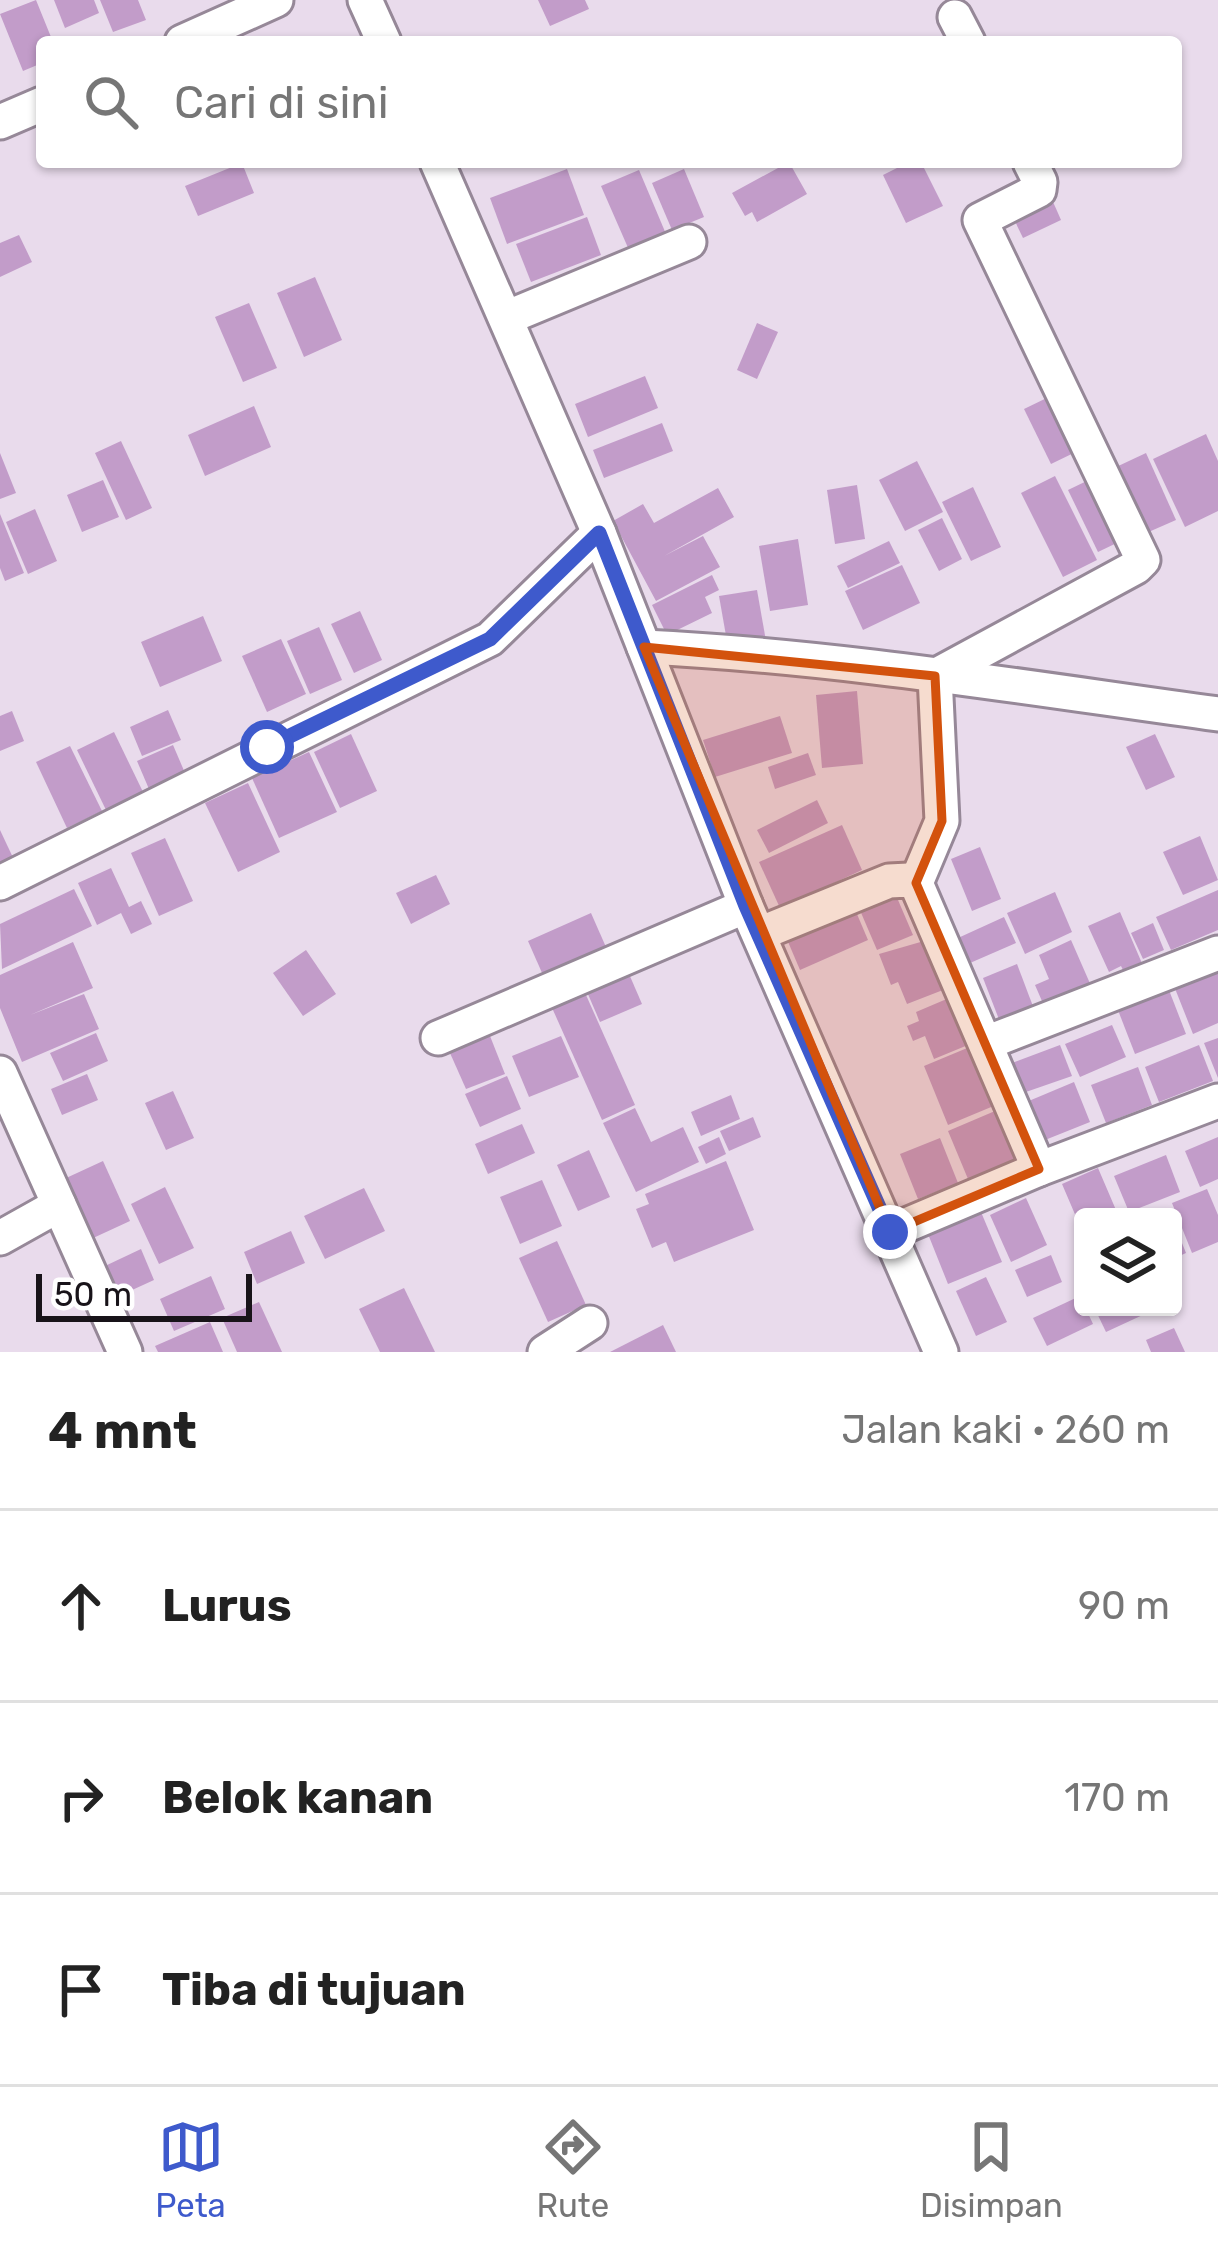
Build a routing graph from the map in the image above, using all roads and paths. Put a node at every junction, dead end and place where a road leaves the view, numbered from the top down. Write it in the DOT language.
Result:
graph roads {
  1 [pos="276,0"];
  2 [pos="365,0"];
  3 [pos="195,36"];
  4 [pos="381,36"];
  5 [pos="36,107"];
  6 [pos="0,122"];
  7 [pos="440,168"];
  8 [pos="1033,168"];
  9 [pos="688,242"];
  10 [pos="506,318"];
  11 [pos="599,533"];
  12 [pos="644,647"];
  13 [pos="935,676"];
  14 [pos="1218,714"];
  15 [pos="0,883"];
  16 [pos="916,884"];
  17 [pos="753,920"];
  18 [pos="1218,953"];
  19 [pos="438,1038"];
  20 [pos="986,1043"];
  21 [pos="0,1073"];
  22 [pos="1218,1101"];
  23 [pos="1039,1169"];
  24 [pos="59,1205"];
  25 [pos="890,1232"];
  26 [pos="0,1238"];
  27 [pos="590,1323"];
  28 [pos="125,1352"];
  29 [pos="545,1352"];
  30 [pos="941,1352"];
  1 -- 3 [label="street"];
  2 -- 4 [label="street"];
  5 -- 6 [label="street"];
  7 -- 10 [label="street"];
  8 -- 13 [label="street"];
  9 -- 10 [label="street"];
  10 -- 11 [label="street"];
  11 -- 12 [label="street"];
  11 -- 15 [label="street"];
  12 -- 13 [label="street"];
  12 -- 17 [label="street"];
  13 -- 14 [label="street"];
  13 -- 16 [label="street"];
  16 -- 17 [label="street"];
  16 -- 20 [label="street"];
  17 -- 19 [label="street"];
  17 -- 25 [label="street"];
  18 -- 20 [label="street"];
  20 -- 23 [label="street"];
  21 -- 24 [label="street"];
  22 -- 23 [label="street"];
  23 -- 25 [label="street"];
  24 -- 26 [label="street"];
  24 -- 28 [label="street"];
  25 -- 30 [label="street"];
  27 -- 29 [label="street"];
}
